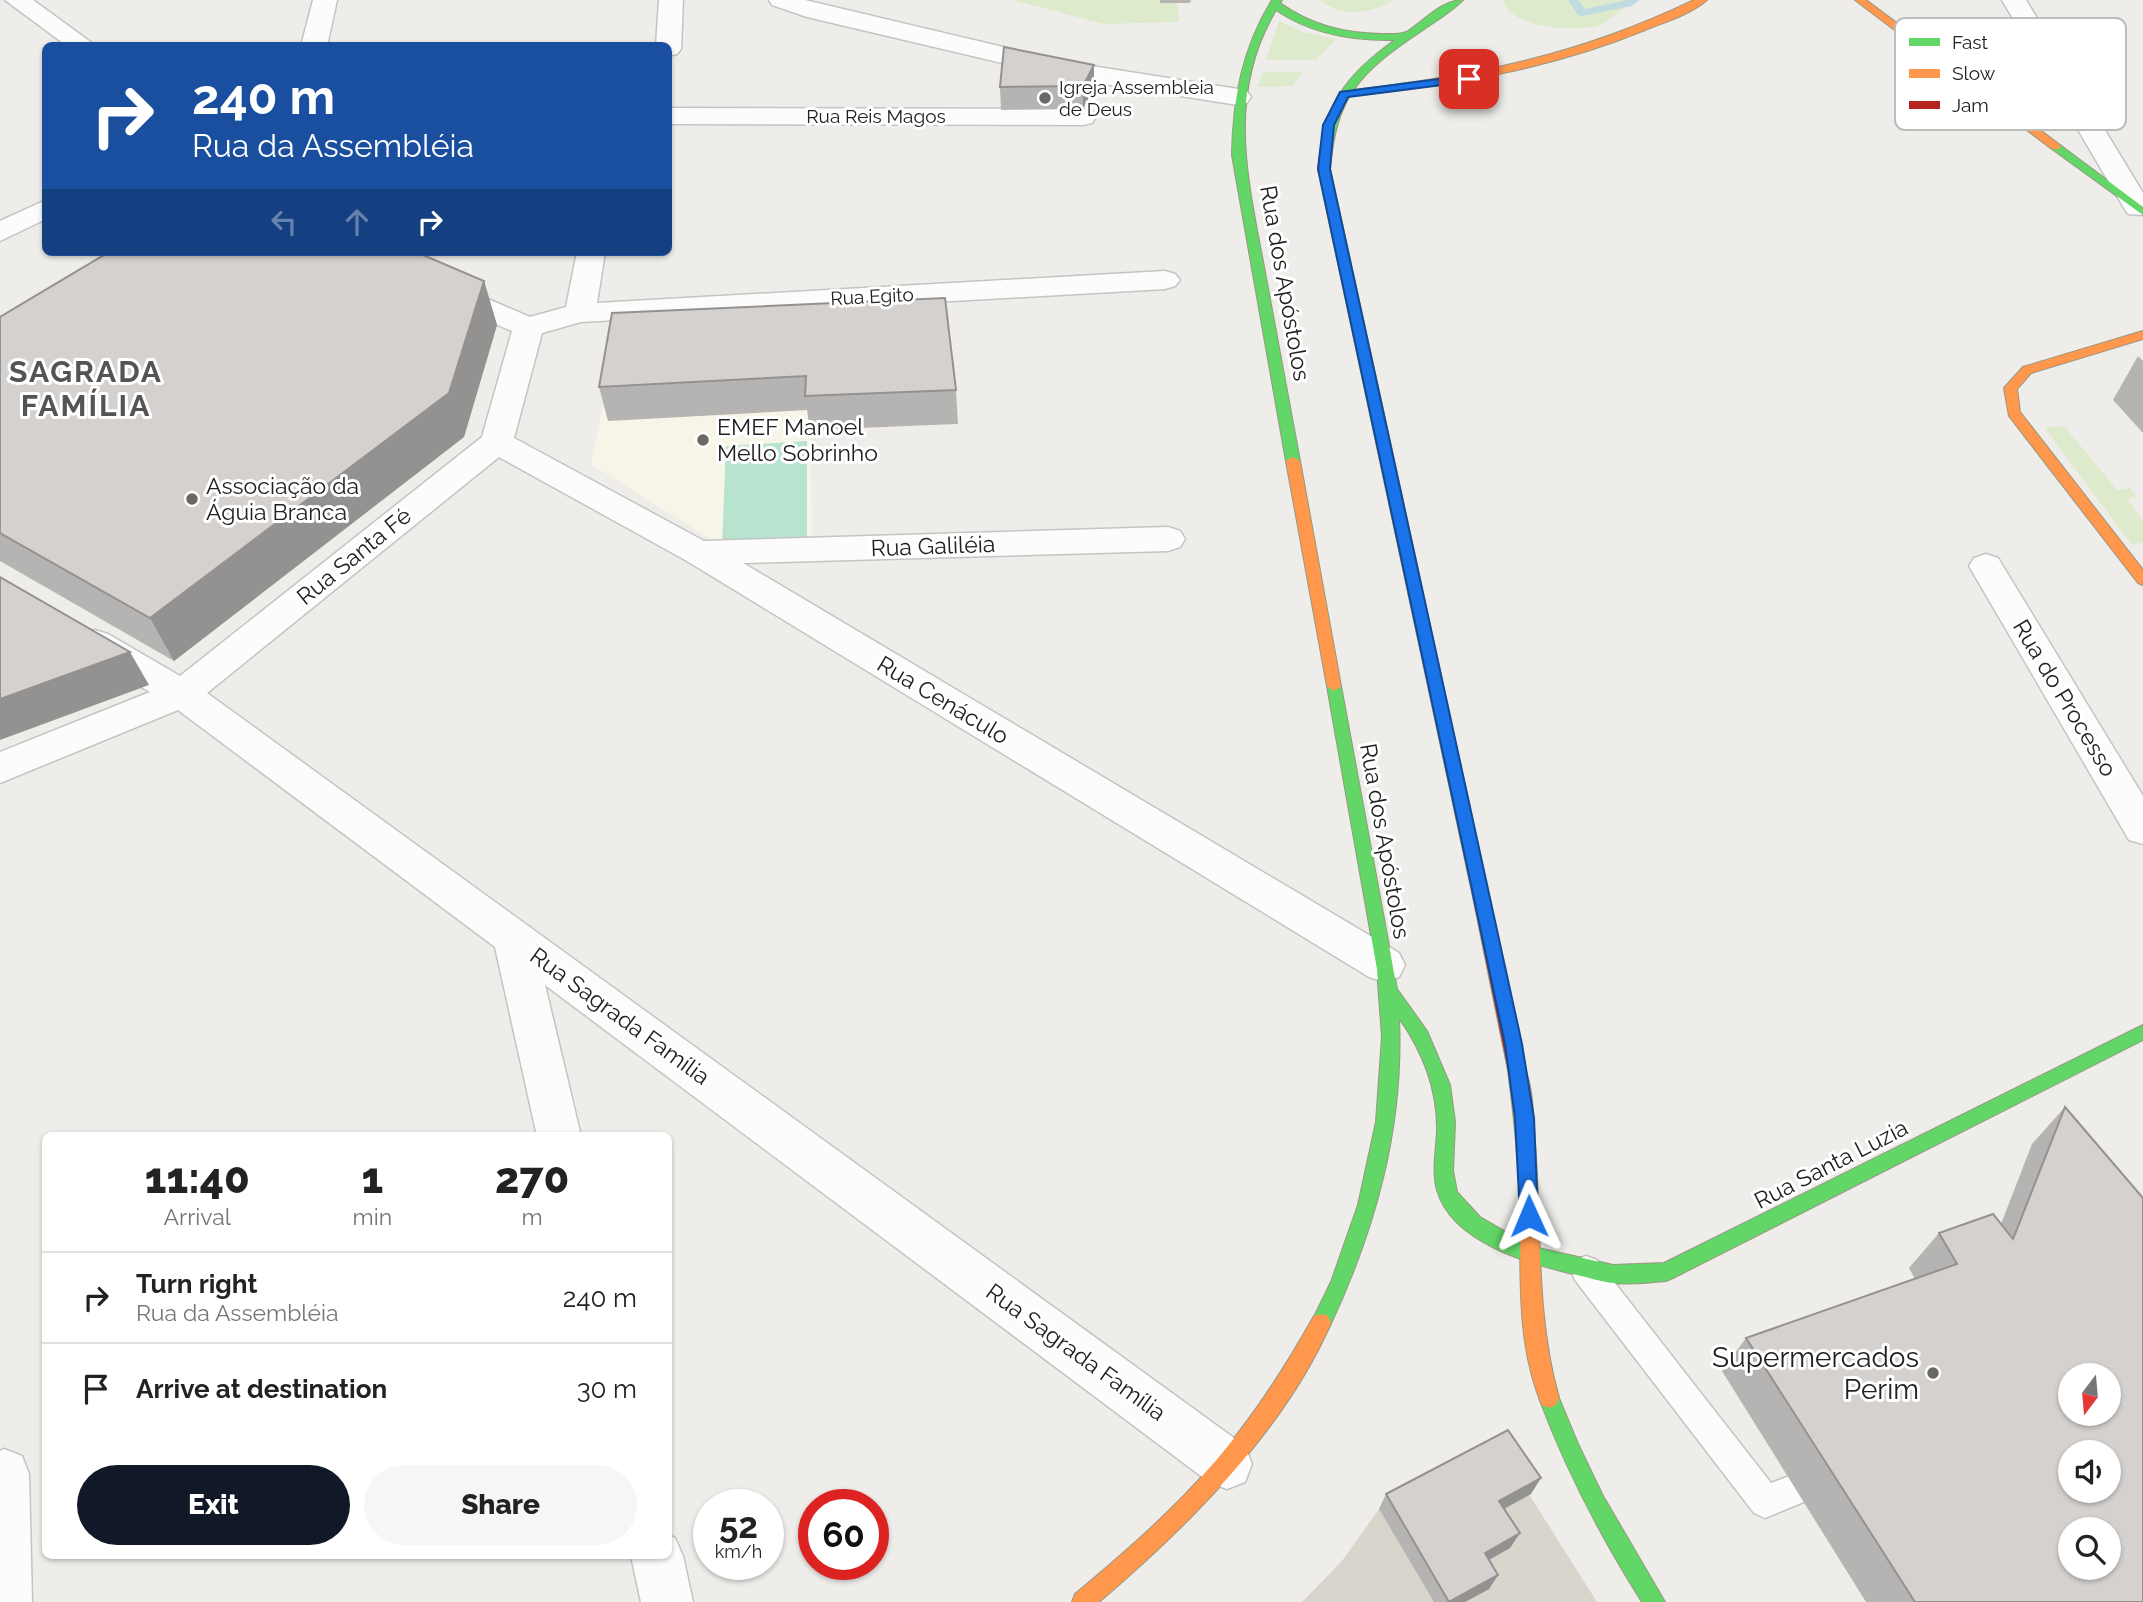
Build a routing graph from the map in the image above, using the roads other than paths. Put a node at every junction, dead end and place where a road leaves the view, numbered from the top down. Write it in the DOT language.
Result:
graph roads {
  1 [pos="17,0"];
  2 [pos="325,0"];
  3 [pos="671,0"];
  4 [pos="781,0"];
  5 [pos="1458,0"];
  6 [pos="1702,0"];
  7 [pos="1860,0"];
  8 [pos="2014,0"];
  9 [pos="1274,1"];
  10 [pos="2025,18"];
  11 [pos="1895,26"];
  12 [pos="1405,36"];
  13 [pos="78,42"];
  14 [pos="315,42"];
  15 [pos="668,42"];
  16 [pos="1344,94"];
  17 [pos="1238,97"];
  18 [pos="672,116"];
  19 [pos="1083,117"];
  20 [pos="2034,130"];
  21 [pos="2093,130"];
  22 [pos="42,210"];
  23 [pos="2141,210"];
  24 [pos="0,232"];
  25 [pos="363,256"];
  26 [pos="590,256"];
  27 [pos="1165,280"];
  28 [pos="580,313"];
  29 [pos="528,327"];
  30 [pos="2143,335"];
  31 [pos="496,442"];
  32 [pos="1167,539"];
  33 [pos="699,553"];
  34 [pos="1986,566"];
  35 [pos="2143,580"];
  36 [pos="57,621"];
  37 [pos="182,694"];
  38 [pos="0,768"];
  39 [pos="2143,829"];
  40 [pos="513,937"];
  41 [pos="1387,978"];
  42 [pos="2143,1032"];
  43 [pos="558,1132"];
  44 [pos="1527,1254"];
  45 [pos="1586,1270"];
  46 [pos="1227,1464"];
  47 [pos="4,1474"];
  48 [pos="1795,1490"];
  49 [pos="1610,1534"];
  50 [pos="658,1559"];
  51 [pos="6,1602"];
  52 [pos="667,1602"];
  53 [pos="1083,1602"];
  54 [pos="1654,1602"];
  55 [pos="1683,1602"];
  1 -- 13 [label="street"];
  2 -- 14 [label="street"];
  3 -- 15 [label="street"];
  4 -- 17 [label="street"];
  5 -- 12 [label="main road"];
  6 -- 16 [label="main road"];
  7 -- 11 [label="main road"];
  8 -- 10 [label="street"];
  9 -- 12 [label="main road"];
  9 -- 17 [label="main road, Rua dos Apóstolos"];
  12 -- 16 [label="main road"];
  16 -- 44 [label="main road"];
  17 -- 41 [label="main road, Rua dos Apóstolos"];
  18 -- 19 [label="street, Rua Reis Magos"];
  20 -- 23 [label="main road"];
  21 -- 23 [label="street"];
  22 -- 24 [label="street"];
  25 -- 29 [label="street"];
  26 -- 28 [label="street"];
  27 -- 28 [label="street, Rua Egito"];
  28 -- 29 [label="street"];
  29 -- 31 [label="street"];
  30 -- 35 [label="main road"];
  31 -- 33 [label="street, Rua Cenáculo"];
  31 -- 37 [label="street, Rua Santa Fé"];
  32 -- 33 [label="street, Rua Galiléia"];
  33 -- 41 [label="street, Rua Cenáculo"];
  34 -- 39 [label="street, Rua do Processo"];
  36 -- 37 [label="street, Rua Sagrada Família"];
  37 -- 38 [label="street, Rua Santa Fé"];
  37 -- 40 [label="street, Rua Sagrada Família"];
  40 -- 43 [label="street"];
  40 -- 46 [label="street, Rua Sagrada Família"];
  41 -- 44 [label="main road, Rua Santa Luzia"];
  41 -- 46 [label="main road, Rua dos Apóstolos"];
  42 -- 45 [label="main road, Rua Santa Luzia"];
  44 -- 45 [label="main road, Rua Santa Luzia"];
  44 -- 49 [label="main road"];
  45 -- 48 [label="lane"];
  46 -- 53 [label="main road, Rua dos Apóstolos"];
  47 -- 51 [label="street"];
  49 -- 54 [label="main road"];
  49 -- 55 [label="lane"];
  50 -- 52 [label="street"];
}
